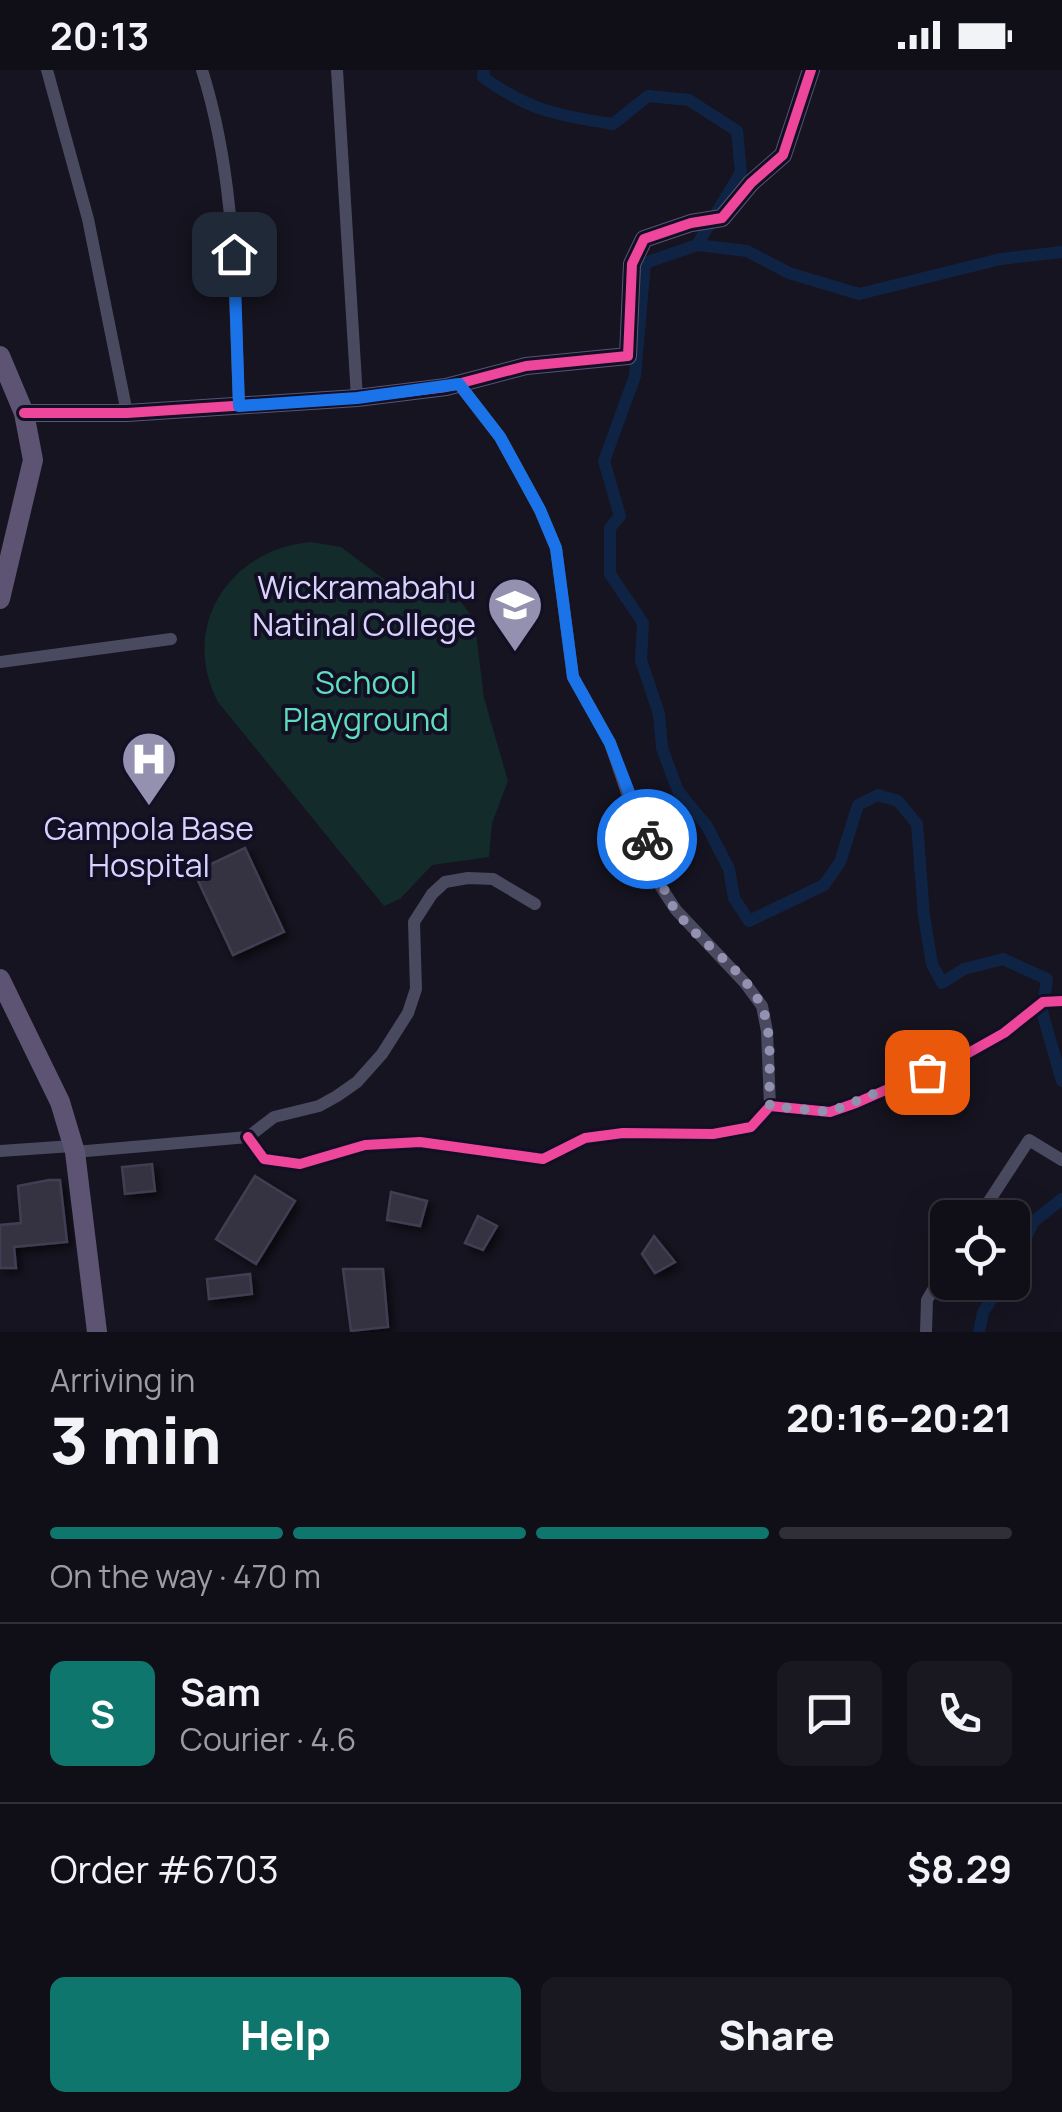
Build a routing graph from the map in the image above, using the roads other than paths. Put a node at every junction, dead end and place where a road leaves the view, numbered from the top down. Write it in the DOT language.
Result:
graph roads {
  1 [pos="47,70"];
  2 [pos="202,70"];
  3 [pos="337,70"];
  4 [pos="810,70"];
  5 [pos="0,356"];
  6 [pos="459,384"];
  7 [pos="357,398"];
  8 [pos="239,406"];
  9 [pos="24,412"];
  10 [pos="127,413"];
  11 [pos="0,598"];
  12 [pos="171,639"];
  13 [pos="0,662"];
  14 [pos="535,904"];
  15 [pos="0,978"];
  16 [pos="1062,1001"];
  17 [pos="770,1106"];
  18 [pos="248,1137"];
  19 [pos="74,1149"];
  20 [pos="0,1151"];
  21 [pos="1062,1160"];
  22 [pos="990,1200"];
  23 [pos="930,1294"];
  24 [pos="98,1332"];
  25 [pos="926,1332"];
  1 -- 10 [label="street"];
  2 -- 8 [label="street"];
  3 -- 7 [label="street"];
  4 -- 6 [label="street"];
  5 -- 9 [label="main road"];
  6 -- 7 [label="street"];
  6 -- 17 [label="street"];
  7 -- 8 [label="street"];
  8 -- 10 [label="street"];
  9 -- 10 [label="street"];
  9 -- 11 [label="main road"];
  12 -- 13 [label="street"];
  14 -- 18 [label="street"];
  15 -- 19 [label="main road"];
  16 -- 17 [label="street"];
  17 -- 18 [label="street"];
  18 -- 19 [label="street"];
  19 -- 20 [label="street"];
  19 -- 24 [label="main road"];
  21 -- 22 [label="street"];
  23 -- 25 [label="street"];
}
